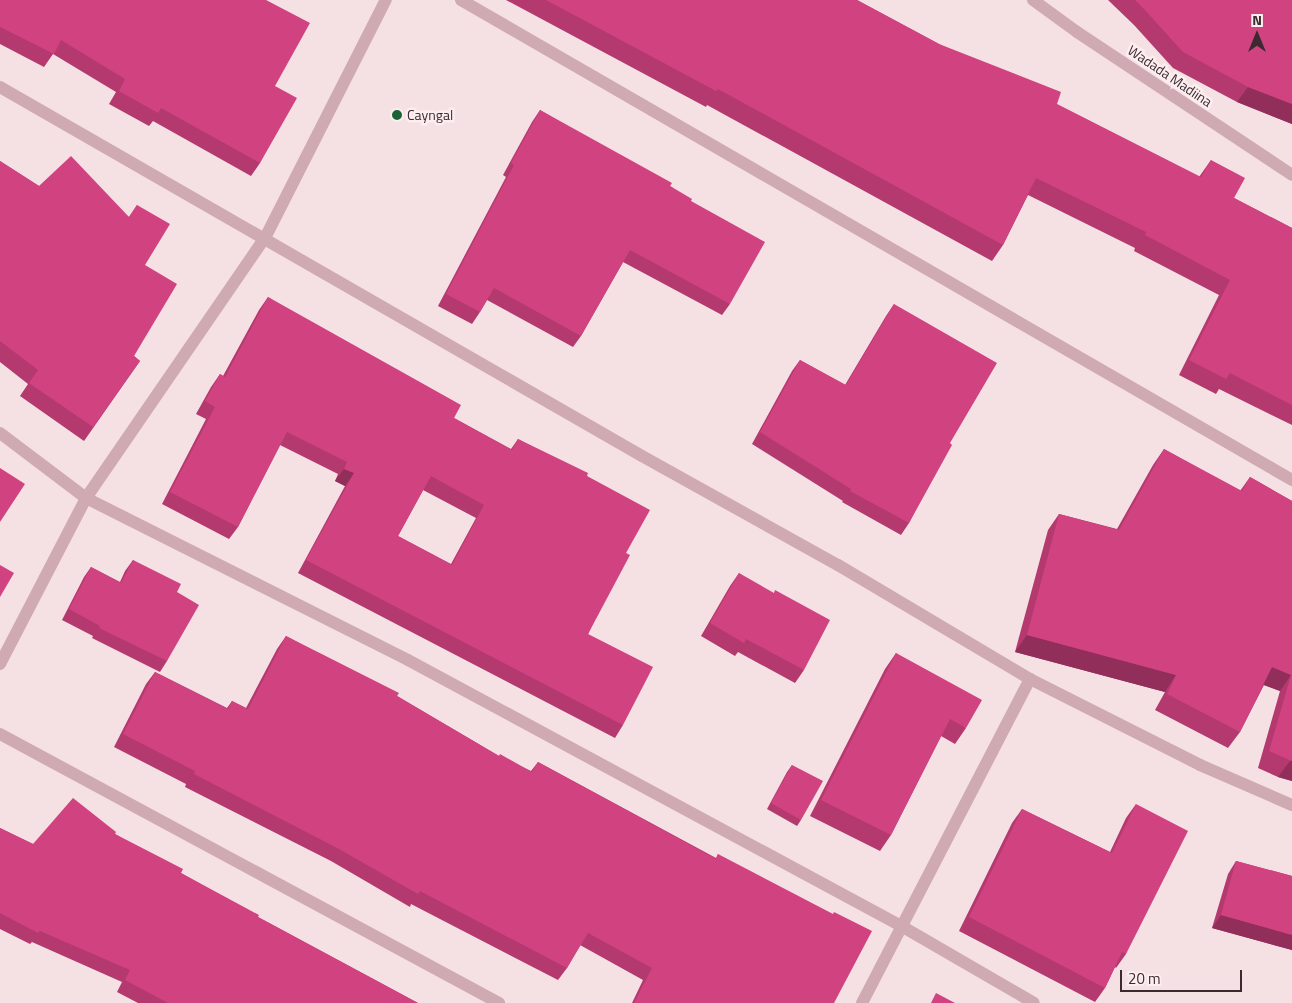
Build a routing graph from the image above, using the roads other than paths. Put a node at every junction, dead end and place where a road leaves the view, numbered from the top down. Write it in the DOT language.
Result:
graph roads {
  1 [pos="386,0"];
  2 [pos="462,0"];
  3 [pos="1033,0"];
  4 [pos="0,87"];
  5 [pos="1292,175"];
  6 [pos="266,238"];
  7 [pos="0,434"];
  8 [pos="1292,480"];
  9 [pos="86,498"];
  10 [pos="0,664"];
  11 [pos="1030,679"];
  12 [pos="0,734"];
  13 [pos="1292,805"];
  14 [pos="903,927"];
  15 [pos="499,1003"];
  16 [pos="862,1003"];
  17 [pos="1034,1003"];
  1 -- 6 [label="street"];
  2 -- 8 [label="street"];
  3 -- 5 [label="street, Wadada Madiina"];
  4 -- 6 [label="street"];
  6 -- 9 [label="street"];
  6 -- 11 [label="street"];
  7 -- 9 [label="street"];
  9 -- 10 [label="street"];
  9 -- 14 [label="street"];
  11 -- 13 [label="street"];
  11 -- 14 [label="street"];
  12 -- 15 [label="street"];
  14 -- 16 [label="street"];
  14 -- 17 [label="street"];
}
